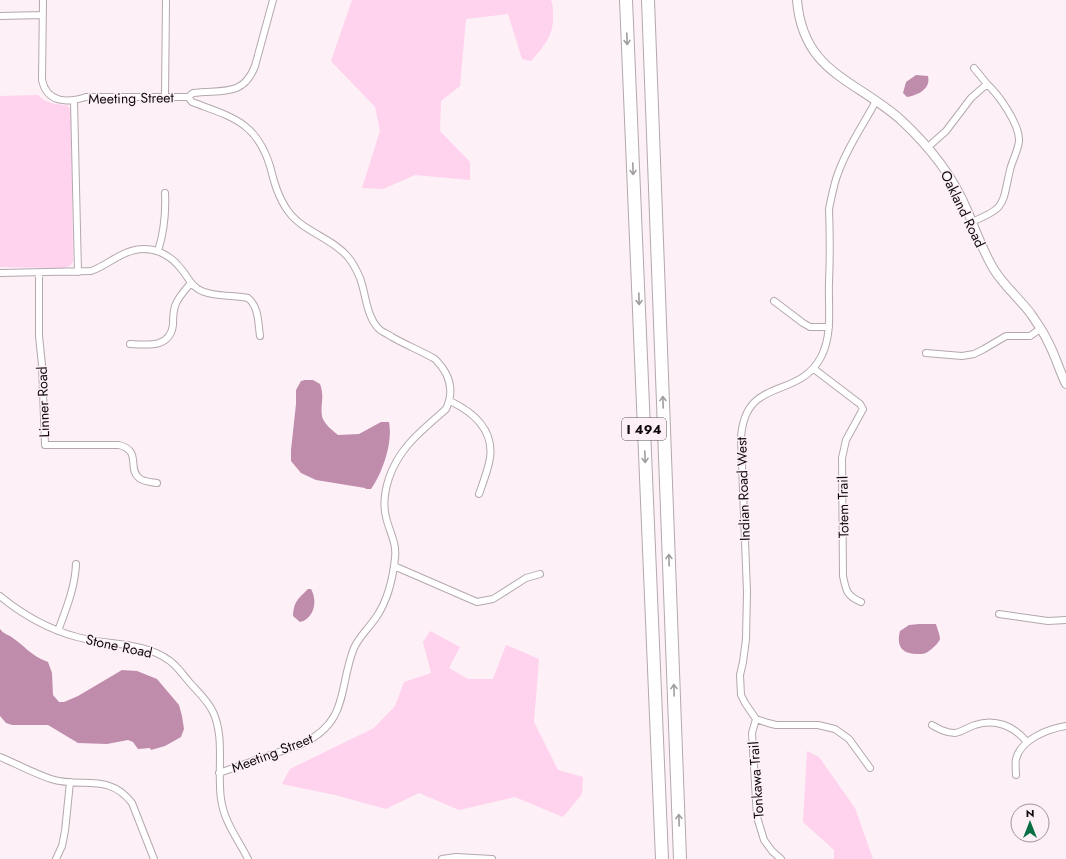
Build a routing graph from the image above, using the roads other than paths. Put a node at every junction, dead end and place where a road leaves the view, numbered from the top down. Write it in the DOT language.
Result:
graph roads {
  1 [pos="43,0"];
  2 [pos="166,0"];
  3 [pos="273,0"];
  4 [pos="626,0"];
  5 [pos="648,0"];
  6 [pos="796,0"];
  7 [pos="43,15"];
  8 [pos="0,16"];
  9 [pos="974,68"];
  10 [pos="987,84"];
  11 [pos="165,97"];
  12 [pos="188,97"];
  13 [pos="74,101"];
  14 [pos="876,101"];
  15 [pos="928,147"];
  16 [pos="165,193"];
  17 [pos="972,222"];
  18 [pos="158,251"];
  19 [pos="78,272"];
  20 [pos="0,273"];
  21 [pos="39,273"];
  22 [pos="191,283"];
  23 [pos="774,301"];
  24 [pos="829,327"];
  25 [pos="1040,329"];
  26 [pos="260,336"];
  27 [pos="130,344"];
  28 [pos="926,353"];
  29 [pos="814,369"];
  30 [pos="1066,384"];
  31 [pos="450,401"];
  32 [pos="157,483"];
  33 [pos="479,494"];
  34 [pos="76,564"];
  35 [pos="394,566"];
  36 [pos="540,574"];
  37 [pos="0,596"];
  38 [pos="861,602"];
  39 [pos="999,614"];
  40 [pos="1066,620"];
  41 [pos="58,631"];
  42 [pos="756,719"];
  43 [pos="932,725"];
  44 [pos="1066,726"];
  45 [pos="1027,742"];
  46 [pos="0,757"];
  47 [pos="870,768"];
  48 [pos="219,773"];
  49 [pos="1016,775"];
  50 [pos="70,782"];
  51 [pos="56,859"];
  52 [pos="154,859"];
  53 [pos="248,859"];
  54 [pos="442,859"];
  55 [pos="492,859"];
  56 [pos="662,859"];
  57 [pos="680,859"];
  58 [pos="781,859"];
  1 -- 7 [label="street"];
  2 -- 11 [label="street"];
  3 -- 12 [label="street"];
  4 -- 56 [label="highway, I 494, one-way"];
  57 -- 5 [label="highway, I 494, one-way"];
  6 -- 14 [label="street, Oakland Road"];
  7 -- 8 [label="street"];
  7 -- 13 [label="street"];
  9 -- 10 [label="street"];
  10 -- 15 [label="street"];
  10 -- 17 [label="street"];
  11 -- 12 [label="street, Meeting Street"];
  11 -- 13 [label="street, Meeting Street"];
  12 -- 31 [label="street, Meeting Street"];
  13 -- 19 [label="street"];
  14 -- 15 [label="street, Oakland Road"];
  14 -- 24 [label="street, Indian Road West"];
  15 -- 17 [label="street, Oakland Road"];
  16 -- 18 [label="street"];
  17 -- 25 [label="street, Oakland Road"];
  18 -- 19 [label="street"];
  18 -- 22 [label="street"];
  19 -- 21 [label="street"];
  20 -- 21 [label="street"];
  21 -- 32 [label="street, Linner Road"];
  22 -- 26 [label="street"];
  22 -- 27 [label="street"];
  23 -- 24 [label="street"];
  24 -- 29 [label="street, Indian Road West"];
  25 -- 28 [label="street"];
  25 -- 30 [label="street, Oakland Road"];
  29 -- 38 [label="street, Totem Trail"];
  29 -- 42 [label="street, Indian Road West"];
  31 -- 33 [label="street"];
  31 -- 35 [label="street, Meeting Street"];
  34 -- 41 [label="street"];
  35 -- 36 [label="street"];
  35 -- 48 [label="street, Meeting Street"];
  37 -- 41 [label="street, Stone Road"];
  39 -- 40 [label="street"];
  41 -- 48 [label="street, Stone Road"];
  42 -- 47 [label="street"];
  42 -- 58 [label="street, Tonkawa Trail"];
  43 -- 45 [label="street"];
  44 -- 45 [label="street"];
  45 -- 49 [label="street"];
  46 -- 50 [label="street"];
  48 -- 53 [label="street, Stone Road"];
  50 -- 51 [label="street"];
  50 -- 52 [label="street"];
  54 -- 55 [label="street"];
}
